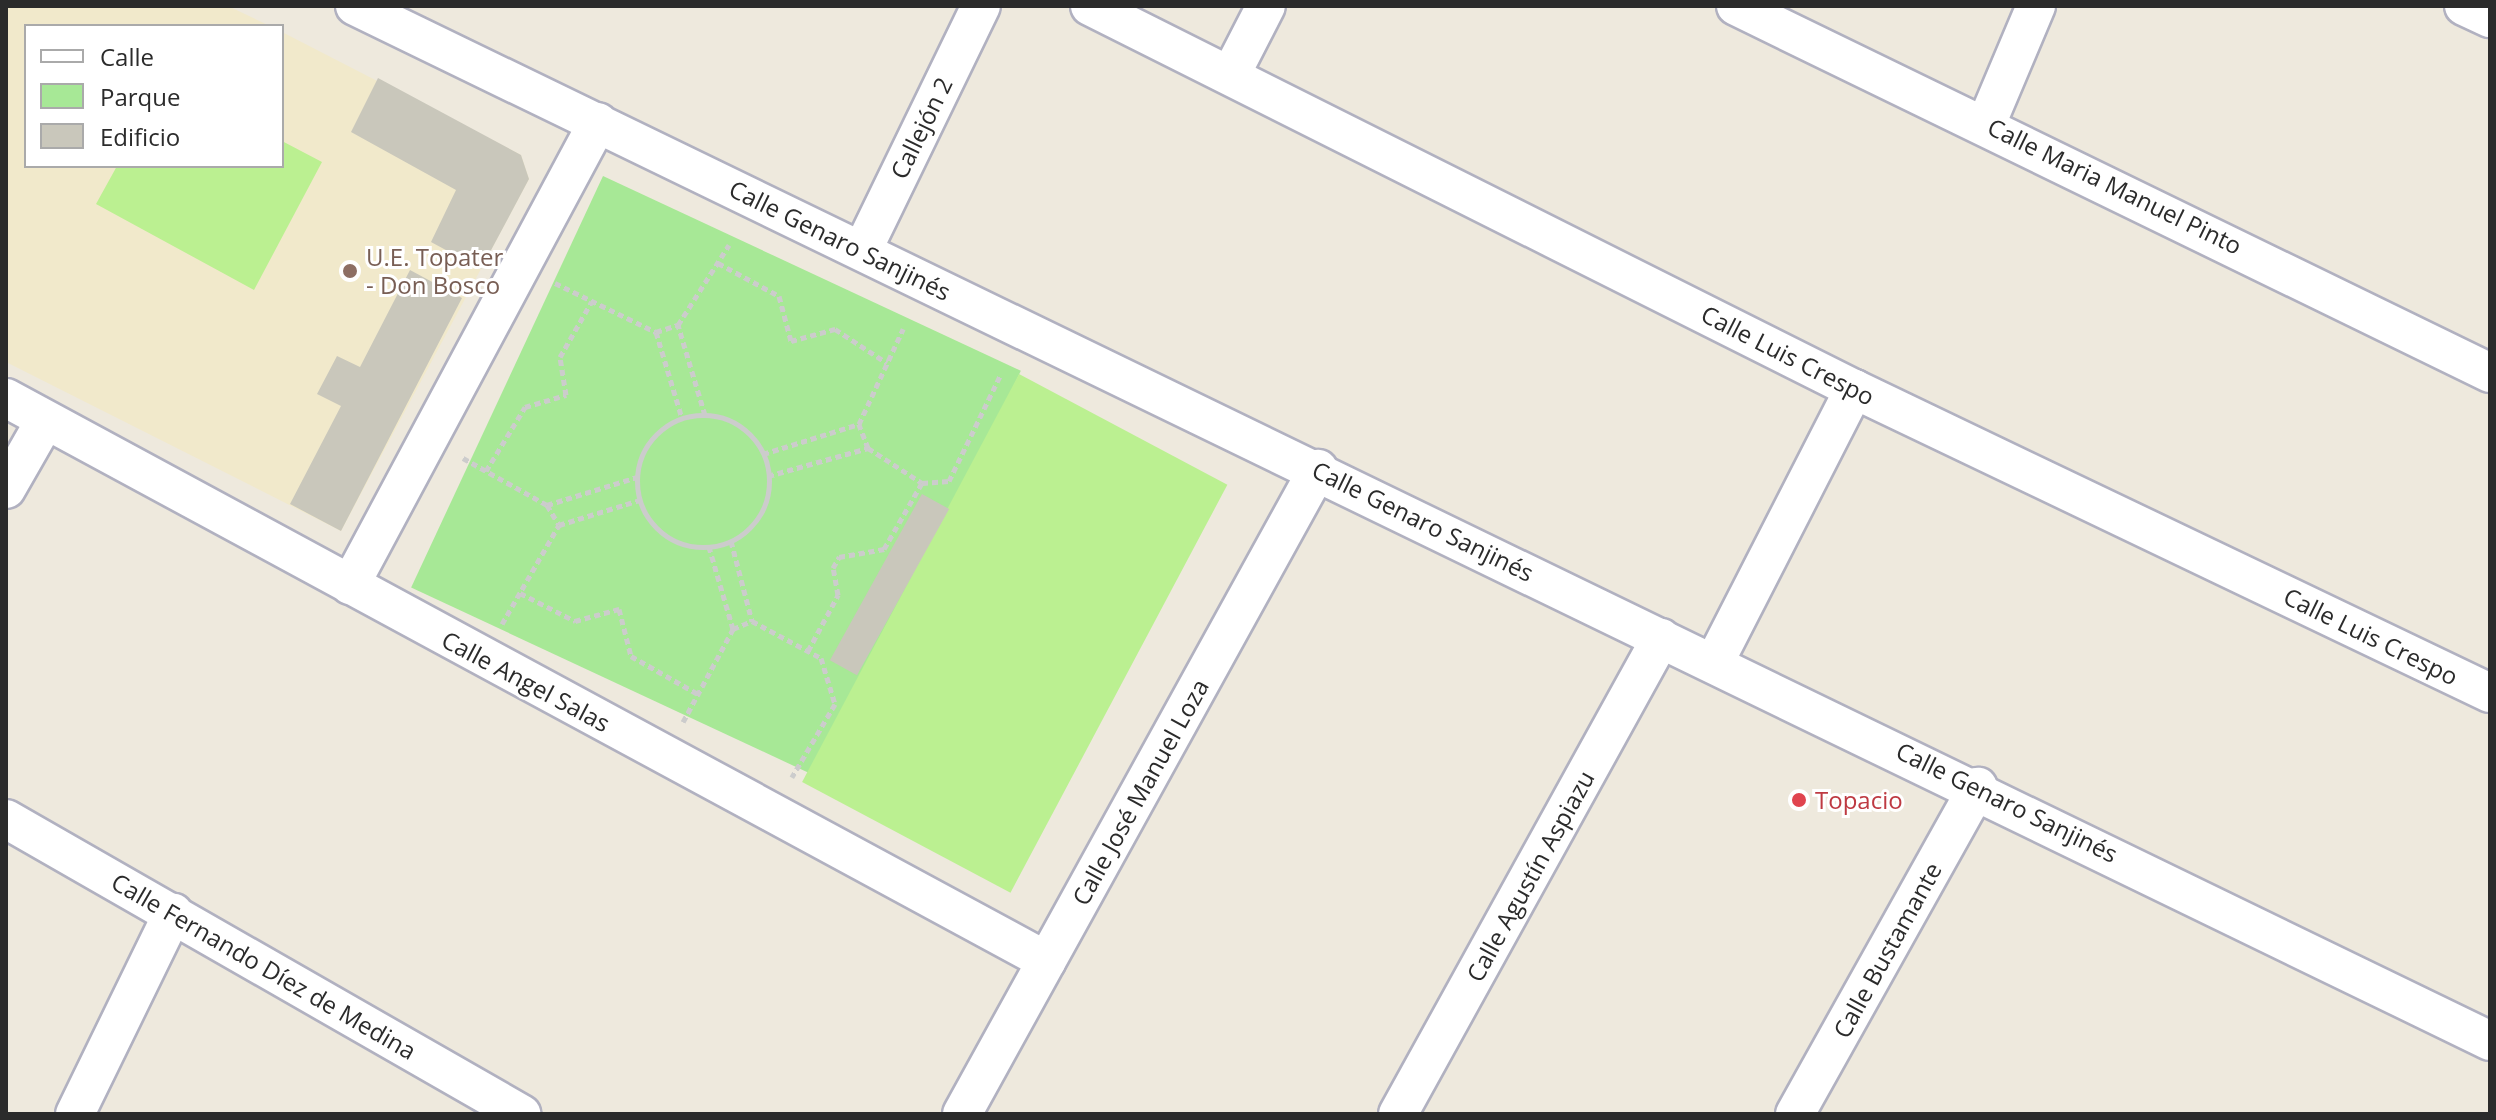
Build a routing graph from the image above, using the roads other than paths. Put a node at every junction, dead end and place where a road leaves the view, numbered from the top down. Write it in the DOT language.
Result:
graph roads {
  1 [pos="355,6"];
  2 [pos="981,6"];
  3 [pos="1090,6"];
  4 [pos="1266,6"];
  5 [pos="1736,6"];
  6 [pos="2036,6"];
  7 [pos="2464,6"];
  8 [pos="2490,18"];
  9 [pos="1231,74"];
  10 [pos="598,122"];
  11 [pos="1987,122"];
  12 [pos="862,251"];
  13 [pos="2490,373"];
  14 [pos="1854,389"];
  15 [pos="6,398"];
  16 [pos="45,421"];
  17 [pos="1318,469"];
  18 [pos="6,489"];
  19 [pos="350,585"];
  20 [pos="1661,638"];
  21 [pos="1714,663"];
  22 [pos="2490,693"];
  23 [pos="1978,787"];
  24 [pos="6,819"];
  25 [pos="173,913"];
  26 [pos="1047,961"];
  27 [pos="2490,1041"];
  28 [pos="75,1114"];
  29 [pos="521,1114"];
  30 [pos="962,1114"];
  31 [pos="1398,1114"];
  32 [pos="1795,1114"];
  1 -- 10 [label="street, Calle Genaro Sanjinés"];
  2 -- 12 [label="street, Callejón 2"];
  3 -- 9 [label="street, Calle Luis Crespo"];
  4 -- 9 [label="street"];
  5 -- 11 [label="street, Calle Maria Manuel Pinto"];
  6 -- 11 [label="street"];
  7 -- 8 [label="street"];
  9 -- 14 [label="street, Calle Luis Crespo"];
  10 -- 12 [label="street, Calle Genaro Sanjinés"];
  10 -- 19 [label="street"];
  11 -- 13 [label="street, Calle Maria Manuel Pinto"];
  12 -- 17 [label="street, Calle Genaro Sanjinés"];
  14 -- 21 [label="street"];
  14 -- 22 [label="street, Calle Luis Crespo"];
  15 -- 16 [label="street, Calle Angel Salas"];
  16 -- 18 [label="street"];
  16 -- 19 [label="street, Calle Angel Salas"];
  17 -- 20 [label="street, Calle Genaro Sanjinés"];
  17 -- 26 [label="street, Calle José Manuel Loza"];
  19 -- 26 [label="street, Calle Angel Salas"];
  20 -- 21 [label="street, Calle Genaro Sanjinés"];
  20 -- 31 [label="street, Calle Agustín Aspiazu"];
  21 -- 23 [label="street, Calle Genaro Sanjinés"];
  23 -- 27 [label="street, Calle Genaro Sanjinés"];
  23 -- 32 [label="street, Calle Bustamante"];
  24 -- 25 [label="street, Calle Fernando Díez de Medina"];
  25 -- 28 [label="street"];
  25 -- 29 [label="street, Calle Fernando Díez de Medina"];
  26 -- 30 [label="street, Calle José Manuel Loza"];
}
